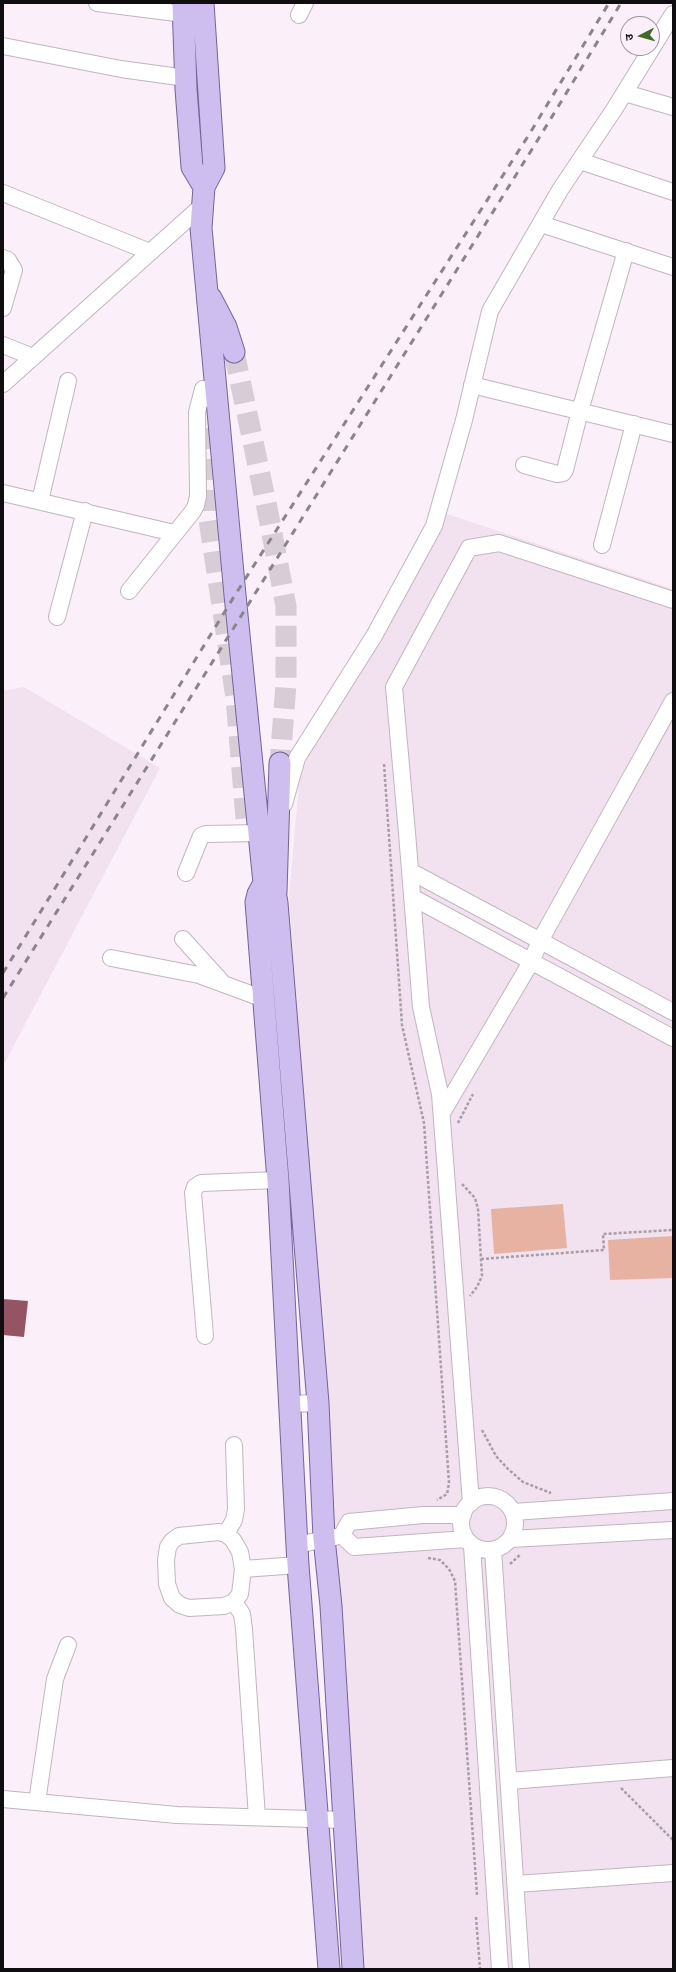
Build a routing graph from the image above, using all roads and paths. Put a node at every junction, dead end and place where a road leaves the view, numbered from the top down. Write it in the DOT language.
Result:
graph roads {
  1 [pos="97,3"];
  2 [pos="203,3"];
  3 [pos="184,8"];
  4 [pos="673,14"];
  5 [pos="668,32"];
  6 [pos="3,46"];
  7 [pos="186,84"];
  8 [pos="209,87"];
  9 [pos="625,93"];
  10 [pos="673,107"];
  11 [pos="580,161"];
  12 [pos="673,192"];
  13 [pos="3,193"];
  14 [pos="204,196"];
  15 [pos="541,224"];
  16 [pos="626,251"];
  17 [pos="150,252"];
  18 [pos="3,258"];
  19 [pos="673,267"];
  20 [pos="206,289"];
  21 [pos="3,308"];
  22 [pos="3,345"];
  23 [pos="234,352"];
  24 [pos="34,357"];
  25 [pos="68,381"];
  26 [pos="3,384"];
  27 [pos="472,385"];
  28 [pos="204,389"];
  29 [pos="580,411"];
  30 [pos="634,424"];
  31 [pos="206,428"];
  32 [pos="673,434"];
  33 [pos="524,465"];
  34 [pos="3,493"];
  35 [pos="40,501"];
  36 [pos="85,511"];
  37 [pos="174,533"];
  38 [pos="602,545"];
  39 [pos="130,591"];
  40 [pos="673,600"];
  41 [pos="57,618"];
  42 [pos="673,701"];
  43 [pos="280,762"];
  44 [pos="258,830"];
  45 [pos="410,871"];
  46 [pos="186,873"];
  47 [pos="265,893"];
  48 [pos="412,897"];
  49 [pos="183,939"];
  50 [pos="540,941"];
  51 [pos="111,958"];
  52 [pos="531,962"];
  53 [pos="224,984"];
  54 [pos="264,999"];
  55 [pos="673,1012"];
  56 [pos="673,1038"];
  57 [pos="475,1090"];
  58 [pos="442,1113"];
  59 [pos="455,1129"];
  60 [pos="278,1180"];
  61 [pos="460,1182"];
  62 [pos="673,1230"];
  63 [pos="481,1259"];
  64 [pos="468,1299"];
  65 [pos="205,1336"];
  66 [pos="318,1403"];
  67 [pos="290,1404"];
  68 [pos="480,1426"];
  69 [pos="234,1446"];
  70 [pos="555,1494"];
  71 [pos="673,1501"];
  72 [pos="467,1509"];
  73 [pos="513,1512"];
  74 [pos="673,1530"];
  75 [pos="226,1534"];
  76 [pos="333,1537"];
  77 [pos="511,1539"];
  78 [pos="469,1542"];
  79 [pos="493,1550"];
  80 [pos="526,1551"];
  81 [pos="298,1555"];
  82 [pos="423,1557"];
  83 [pos="508,1566"];
  84 [pos="243,1569"];
  85 [pos="234,1602"];
  86 [pos="68,1645"];
  87 [pos="673,1768"];
  88 [pos="509,1781"];
  89 [pos="618,1784"];
  90 [pos="3,1799"];
  91 [pos="37,1802"];
  92 [pos="257,1817"];
  93 [pos="319,1820"];
  94 [pos="344,1820"];
  95 [pos="673,1840"];
  96 [pos="673,1874"];
  97 [pos="516,1884"];
  98 [pos="477,1896"];
  99 [pos="476,1916"];
  100 [pos="329,1969"];
  101 [pos="353,1969"];
  102 [pos="480,1969"];
  103 [pos="500,1969"];
  104 [pos="521,1969"];
  1 -- 3 [label="street"];
  2 -- 8 [label="main road"];
  3 -- 7 [label="main road"];
  4 -- 5 [label="street"];
  5 -- 9 [label="street"];
  6 -- 7 [label="street"];
  7 -- 8 [label="main road"];
  7 -- 14 [label="main road"];
  8 -- 14 [label="main road"];
  9 -- 10 [label="street"];
  9 -- 11 [label="street"];
  11 -- 12 [label="street"];
  11 -- 15 [label="street"];
  13 -- 17 [label="street"];
  14 -- 17 [label="street"];
  14 -- 20 [label="main road"];
  15 -- 16 [label="street"];
  15 -- 27 [label="street"];
  16 -- 19 [label="street"];
  16 -- 29 [label="street"];
  17 -- 24 [label="street"];
  18 -- 21 [label="street"];
  20 -- 23 [label="main road"];
  20 -- 28 [label="main road"];
  20 -- 44 [label="main road"];
  22 -- 24 [label="street"];
  24 -- 26 [label="street"];
  25 -- 35 [label="street"];
  27 -- 29 [label="street"];
  27 -- 44 [label="street"];
  28 -- 31 [label="main road"];
  28 -- 37 [label="street"];
  29 -- 30 [label="street"];
  29 -- 33 [label="street"];
  30 -- 32 [label="street"];
  30 -- 38 [label="street"];
  34 -- 35 [label="street"];
  35 -- 36 [label="street"];
  36 -- 37 [label="street"];
  36 -- 41 [label="street"];
  37 -- 39 [label="street"];
  40 -- 45 [label="street"];
  42 -- 50 [label="street"];
  43 -- 44 [label="main road"];
  44 -- 46 [label="street"];
  44 -- 47 [label="main road"];
  44 -- 47 [label="main road"];
  45 -- 48 [label="street"];
  45 -- 50 [label="street"];
  47 -- 54 [label="main road"];
  47 -- 66 [label="main road"];
  48 -- 52 [label="street"];
  48 -- 58 [label="street"];
  49 -- 53 [label="street"];
  50 -- 52 [label="street"];
  50 -- 55 [label="street"];
  51 -- 53 [label="street"];
  52 -- 56 [label="street"];
  52 -- 58 [label="street"];
  53 -- 54 [label="street"];
  54 -- 60 [label="main road"];
  57 -- 59 [label="path"];
  58 -- 72 [label="street"];
  60 -- 65 [label="street"];
  60 -- 67 [label="main road"];
  61 -- 63 [label="path"];
  62 -- 63 [label="path"];
  63 -- 64 [label="path"];
  66 -- 67 [label="street"];
  66 -- 76 [label="main road"];
  67 -- 81 [label="main road"];
  68 -- 70 [label="path"];
  69 -- 75 [label="street"];
  71 -- 73 [label="street"];
  72 -- 73 [label="street"];
  72 -- 76 [label="street"];
  72 -- 78 [label="street"];
  73 -- 77 [label="street"];
  74 -- 77 [label="street"];
  75 -- 84 [label="street"];
  75 -- 85 [label="street"];
  76 -- 78 [label="street"];
  76 -- 81 [label="street"];
  76 -- 94 [label="main road"];
  77 -- 79 [label="street"];
  78 -- 79 [label="street"];
  78 -- 103 [label="street"];
  79 -- 88 [label="street"];
  80 -- 83 [label="path"];
  81 -- 84 [label="street"];
  81 -- 93 [label="main road"];
  82 -- 98 [label="path"];
  84 -- 85 [label="street"];
  85 -- 92 [label="street"];
  86 -- 91 [label="street"];
  87 -- 88 [label="street"];
  88 -- 97 [label="street"];
  89 -- 95 [label="path"];
  90 -- 91 [label="street"];
  91 -- 92 [label="street"];
  92 -- 93 [label="street"];
  93 -- 94 [label="street"];
  93 -- 100 [label="main road"];
  94 -- 101 [label="main road"];
  96 -- 97 [label="street"];
  97 -- 104 [label="street"];
  99 -- 102 [label="path"];
}
